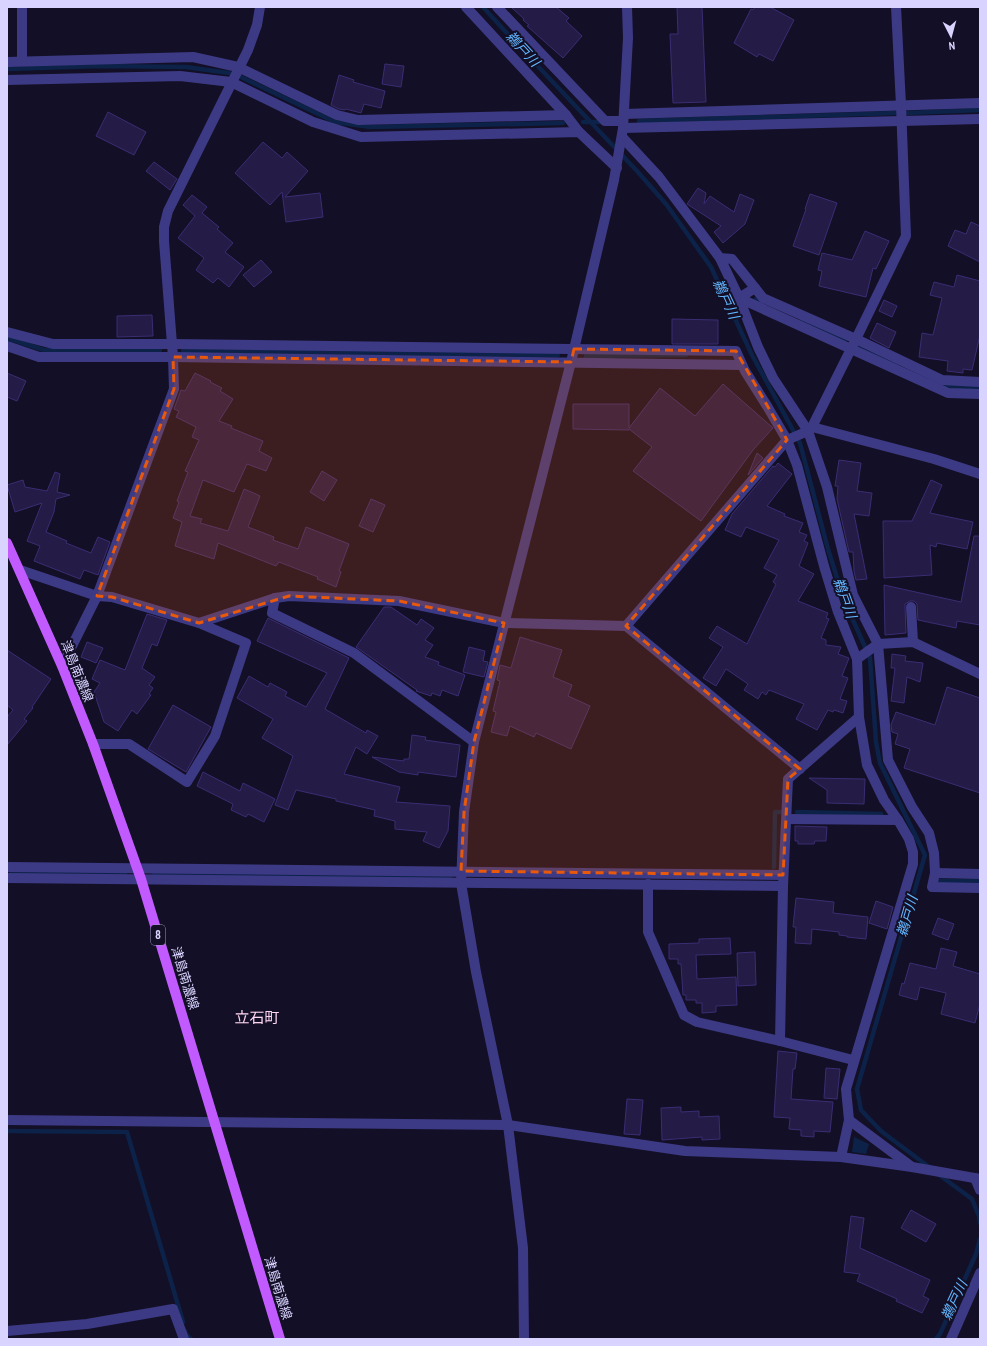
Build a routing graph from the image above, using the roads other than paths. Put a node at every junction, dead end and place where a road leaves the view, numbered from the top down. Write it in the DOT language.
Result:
graph roads {
  1 [pos="22,7"];
  2 [pos="260,7"];
  3 [pos="466,7"];
  4 [pos="497,7"];
  5 [pos="628,7"];
  6 [pos="896,7"];
  7 [pos="7,62"];
  8 [pos="22,62"];
  9 [pos="238,67"];
  10 [pos="7,80"];
  11 [pos="231,82"];
  12 [pos="980,103"];
  13 [pos="901,105"];
  14 [pos="566,115"];
  15 [pos="980,119"];
  16 [pos="901,121"];
  17 [pos="622,128"];
  18 [pos="578,132"];
  19 [pos="617,165"];
  20 [pos="720,258"];
  21 [pos="754,288"];
  22 [pos="739,298"];
  23 [pos="7,332"];
  24 [pos="856,339"];
  25 [pos="172,344"];
  26 [pos="7,346"];
  27 [pos="574,349"];
  28 [pos="851,350"];
  29 [pos="173,357"];
  30 [pos="571,362"];
  31 [pos="742,365"];
  32 [pos="980,382"];
  33 [pos="980,394"];
  34 [pos="808,430"];
  35 [pos="789,440"];
  36 [pos="980,474"];
  37 [pos="7,542"];
  38 [pos="11,558"];
  39 [pos="20,570"];
  40 [pos="98,596"];
  41 [pos="275,598"];
  42 [pos="911,607"];
  43 [pos="199,623"];
  44 [pos="504,623"];
  45 [pos="626,626"];
  46 [pos="913,642"];
  47 [pos="876,646"];
  48 [pos="859,657"];
  49 [pos="62,666"];
  50 [pos="980,674"];
  51 [pos="860,717"];
  52 [pos="474,742"];
  53 [pos="93,744"];
  54 [pos="800,769"];
  55 [pos="787,819"];
  56 [pos="898,820"];
  57 [pos="7,867"];
  58 [pos="137,868"];
  59 [pos="461,871"];
  60 [pos="935,873"];
  61 [pos="980,874"];
  62 [pos="7,878"];
  63 [pos="141,879"];
  64 [pos="783,880"];
  65 [pos="461,883"];
  66 [pos="648,884"];
  67 [pos="980,888"];
  68 [pos="780,1041"];
  69 [pos="853,1060"];
  70 [pos="7,1120"];
  71 [pos="850,1120"];
  72 [pos="215,1123"];
  73 [pos="508,1125"];
  74 [pos="841,1158"];
  75 [pos="912,1167"];
  76 [pos="978,1179"];
  77 [pos="980,1190"];
  78 [pos="980,1273"];
  79 [pos="7,1331"];
  80 [pos="184,1339"];
  81 [pos="280,1339"];
  82 [pos="524,1339"];
  83 [pos="951,1339"];
  1 -- 8 [label="street"];
  2 -- 9 [label="street"];
  3 -- 14 [label="street"];
  4 -- 17 [label="street"];
  5 -- 17 [label="street"];
  6 -- 13 [label="street"];
  7 -- 8 [label="street"];
  8 -- 9 [label="street"];
  9 -- 11 [label="street"];
  9 -- 14 [label="street"];
  10 -- 11 [label="street"];
  11 -- 18 [label="street"];
  11 -- 25 [label="street"];
  12 -- 13 [label="street"];
  13 -- 16 [label="street"];
  13 -- 17 [label="street"];
  14 -- 18 [label="street"];
  15 -- 16 [label="street"];
  16 -- 17 [label="street"];
  16 -- 24 [label="street"];
  17 -- 19 [label="street"];
  17 -- 20 [label="street"];
  18 -- 19 [label="street"];
  19 -- 27 [label="street"];
  20 -- 21 [label="street"];
  20 -- 22 [label="street"];
  21 -- 22 [label="street"];
  21 -- 24 [label="street"];
  22 -- 28 [label="street"];
  22 -- 34 [label="street"];
  23 -- 25 [label="street"];
  24 -- 28 [label="street"];
  24 -- 32 [label="street"];
  25 -- 27 [label="street"];
  25 -- 29 [label="street"];
  26 -- 29 [label="street"];
  27 -- 30 [label="street"];
  27 -- 31 [label="street"];
  28 -- 33 [label="street"];
  28 -- 34 [label="street"];
  29 -- 30 [label="street"];
  29 -- 40 [label="street"];
  30 -- 31 [label="street"];
  30 -- 44 [label="street"];
  31 -- 35 [label="street"];
  34 -- 35 [label="street"];
  34 -- 36 [label="street"];
  34 -- 47 [label="street"];
  35 -- 45 [label="street"];
  35 -- 48 [label="street"];
  37 -- 38 [label="main road, 津島南濃線 / 8"];
  38 -- 39 [label="main road, 津島南濃線 / 8"];
  39 -- 40 [label="street"];
  39 -- 49 [label="main road, 津島南濃線 / 8"];
  40 -- 43 [label="street"];
  40 -- 49 [label="street"];
  41 -- 43 [label="street"];
  41 -- 44 [label="street"];
  41 -- 52 [label="street"];
  42 -- 46 [label="street"];
  43 -- 53 [label="street"];
  44 -- 45 [label="street"];
  44 -- 52 [label="street"];
  45 -- 54 [label="street"];
  46 -- 47 [label="street"];
  46 -- 50 [label="street"];
  47 -- 48 [label="street"];
  47 -- 60 [label="street"];
  48 -- 51 [label="street"];
  49 -- 53 [label="main road, 津島南濃線 / 8"];
  51 -- 54 [label="street"];
  51 -- 56 [label="street"];
  52 -- 59 [label="street"];
  53 -- 58 [label="main road, 津島南濃線 / 8"];
  54 -- 55 [label="street"];
  55 -- 56 [label="street"];
  55 -- 64 [label="street"];
  56 -- 69 [label="street"];
  57 -- 58 [label="street"];
  58 -- 59 [label="street"];
  58 -- 63 [label="main road, 津島南濃線 / 8"];
  59 -- 64 [label="street"];
  59 -- 65 [label="street"];
  60 -- 61 [label="street"];
  60 -- 67 [label="street"];
  62 -- 63 [label="street"];
  63 -- 65 [label="street"];
  63 -- 72 [label="main road, 津島南濃線 / 8"];
  64 -- 66 [label="street"];
  64 -- 68 [label="street"];
  65 -- 66 [label="street"];
  65 -- 73 [label="street"];
  66 -- 68 [label="street"];
  68 -- 69 [label="street"];
  69 -- 71 [label="street"];
  70 -- 72 [label="street"];
  71 -- 74 [label="street"];
  71 -- 75 [label="street"];
  72 -- 73 [label="street"];
  72 -- 81 [label="main road, 津島南濃線 / 8"];
  73 -- 74 [label="street"];
  73 -- 82 [label="street"];
  74 -- 75 [label="street"];
  75 -- 76 [label="street"];
  76 -- 77 [label="street"];
  78 -- 83 [label="street"];
  79 -- 80 [label="street"];
}
